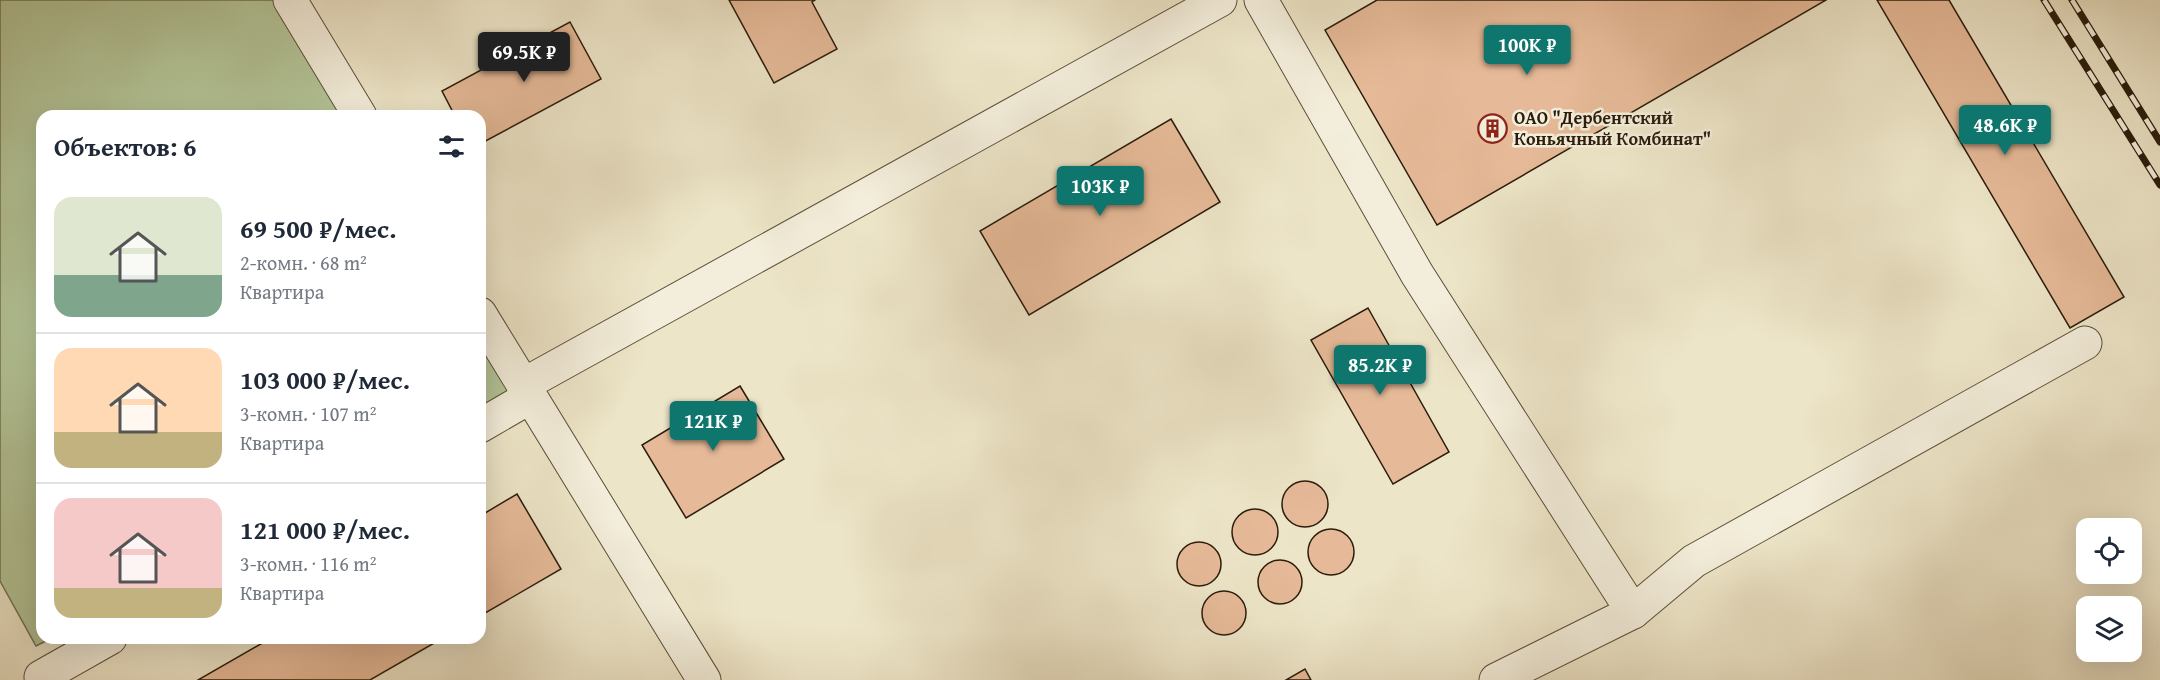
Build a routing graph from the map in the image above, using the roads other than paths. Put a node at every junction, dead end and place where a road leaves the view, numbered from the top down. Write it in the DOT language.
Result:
graph roads {
  1 [pos="290,0"];
  2 [pos="1220,0"];
  3 [pos="1261,0"];
  4 [pos="356,110"];
  5 [pos="486,324"];
  6 [pos="2085,343"];
  7 [pos="527,391"];
  8 [pos="486,422"];
  9 [pos="1633,612"];
  10 [pos="99,644"];
  11 [pos="42,680"];
  12 [pos="704,680"];
  13 [pos="1496,680"];
  1 -- 4 [label="lane"];
  2 -- 7 [label="lane"];
  3 -- 9 [label="lane"];
  5 -- 7 [label="lane"];
  6 -- 9 [label="lane"];
  7 -- 8 [label="lane"];
  7 -- 12 [label="lane"];
  9 -- 13 [label="lane"];
  10 -- 11 [label="lane"];
}
